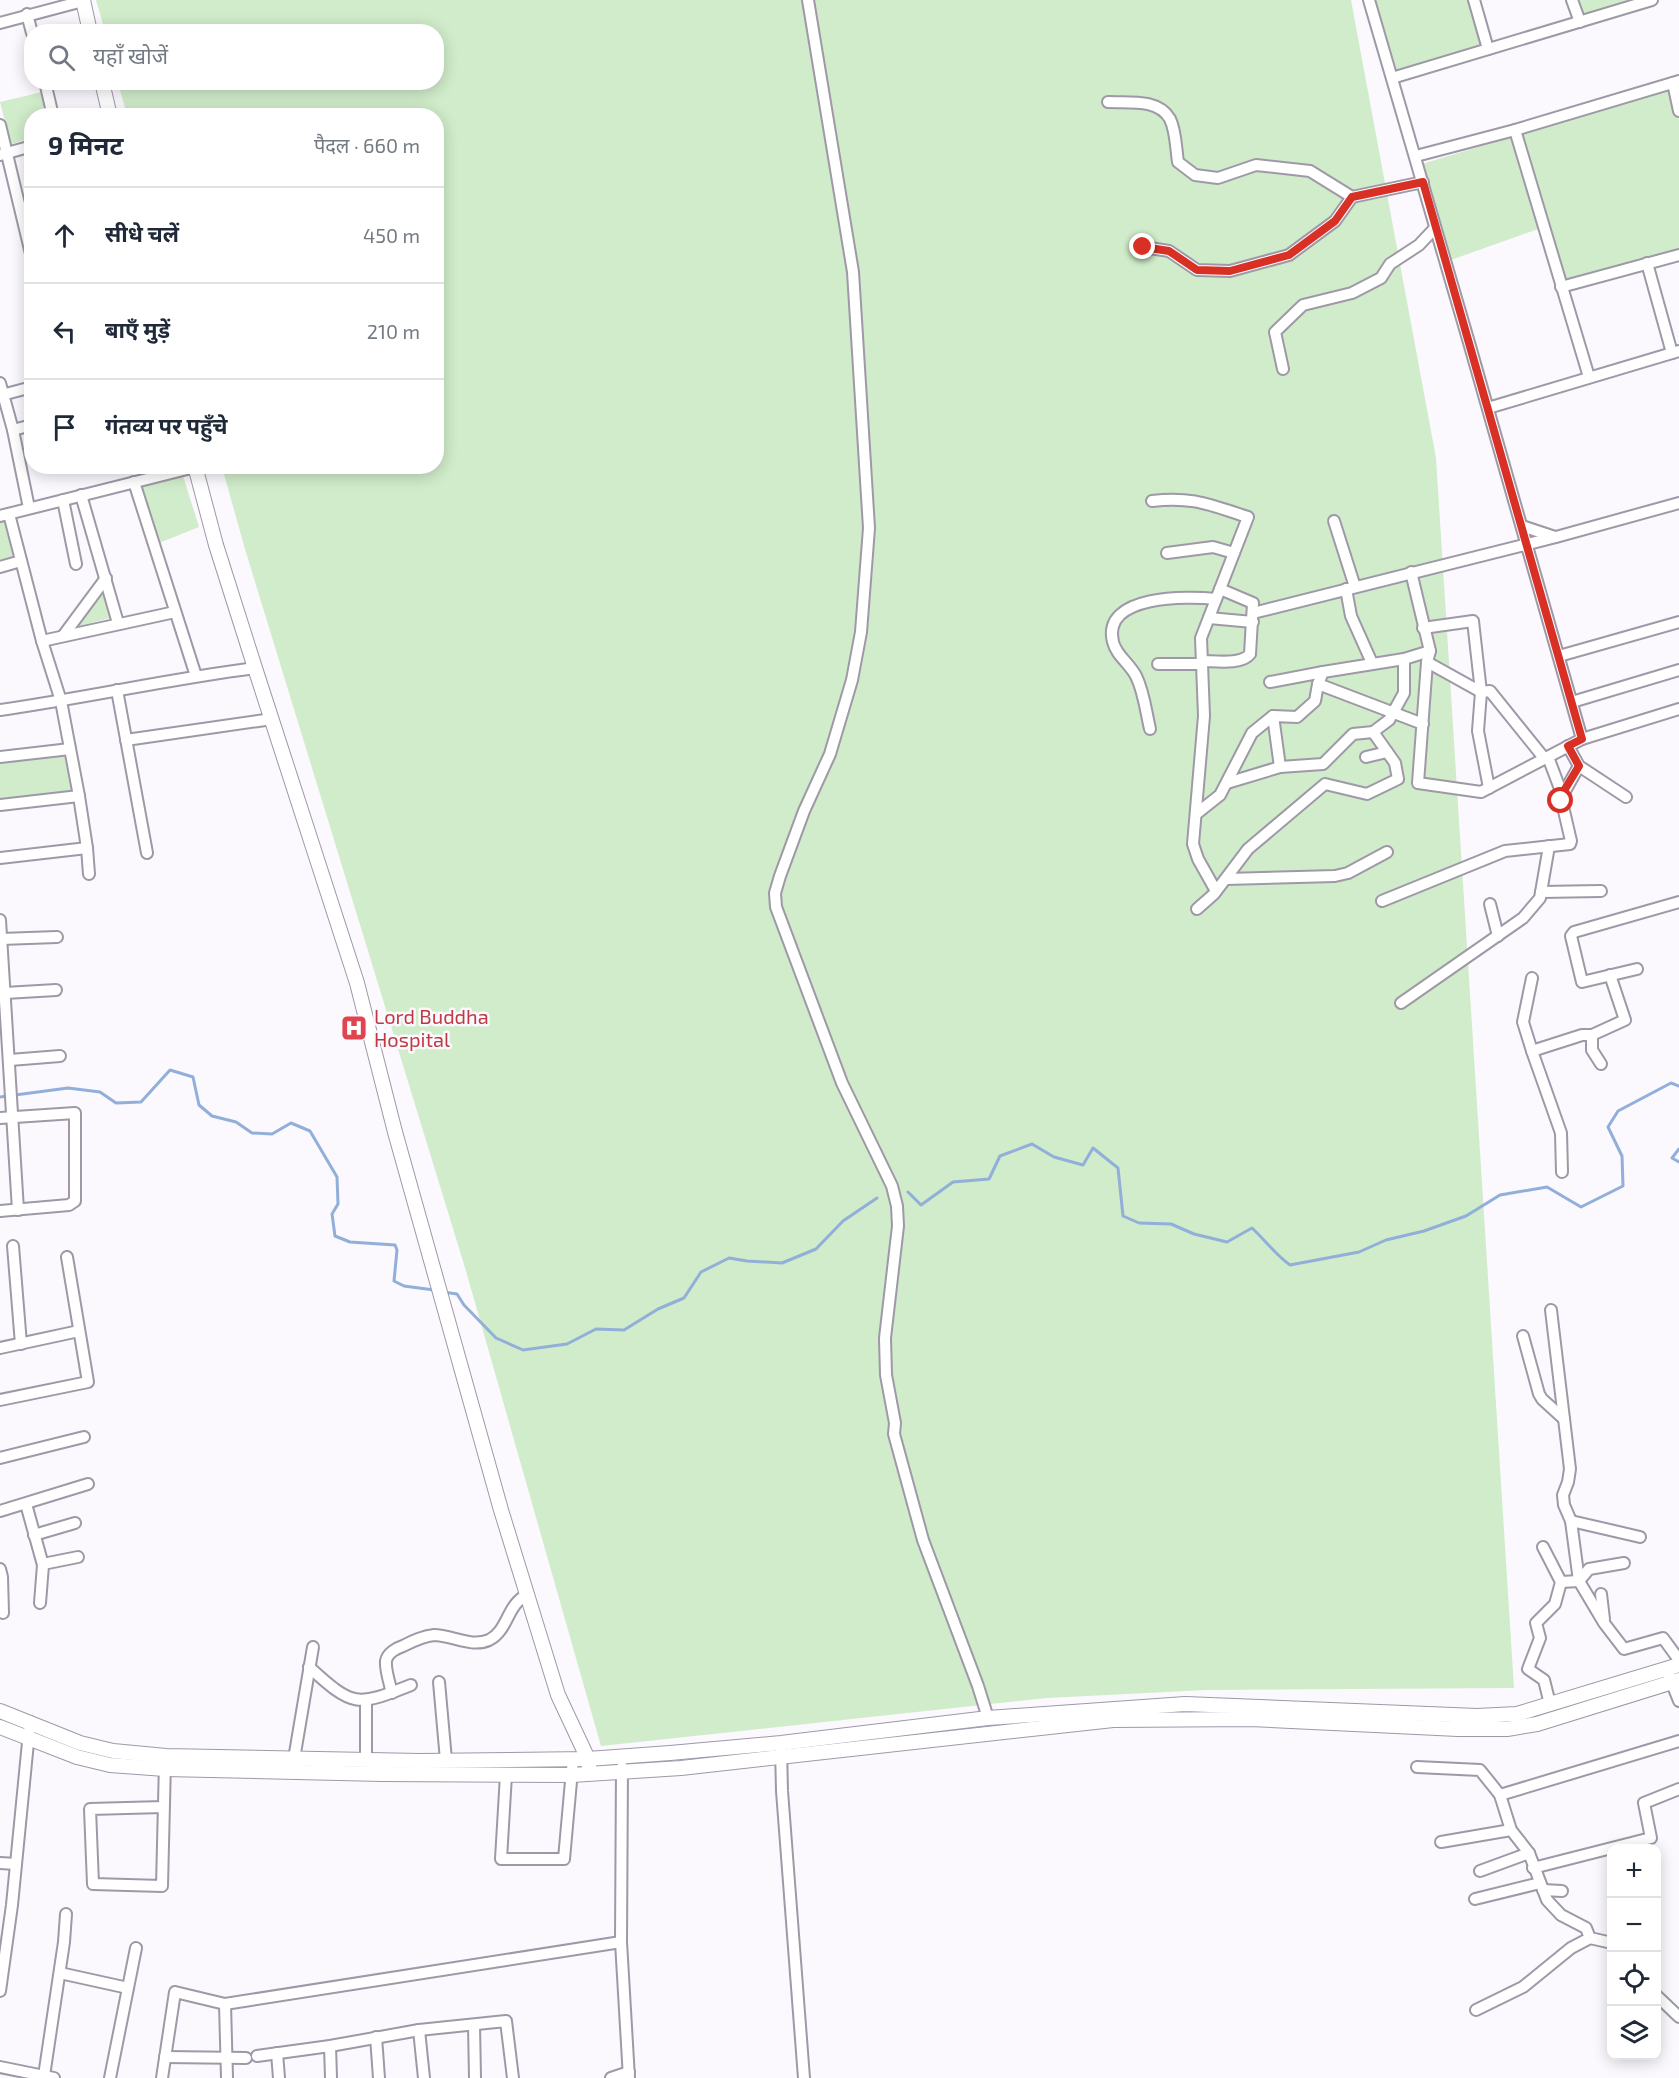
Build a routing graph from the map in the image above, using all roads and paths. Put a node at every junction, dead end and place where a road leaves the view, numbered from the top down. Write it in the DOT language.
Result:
graph roads {
  1 [pos="83,0"];
  2 [pos="808,0"];
  3 [pos="1369,0"];
  4 [pos="1474,0"];
  5 [pos="1572,0"];
  6 [pos="1652,0"];
  7 [pos="27,14"];
  8 [pos="1580,22"];
  9 [pos="0,23"];
  10 [pos="30,24"];
  11 [pos="88,24"];
  12 [pos="1488,49"];
  13 [pos="1392,78"];
  14 [pos="1676,82"];
  15 [pos="47,90"];
  16 [pos="104,90"];
  17 [pos="1108,102"];
  18 [pos="51,108"];
  19 [pos="108,108"];
  20 [pos="1679,111"];
  21 [pos="0,125"];
  22 [pos="1515,130"];
  23 [pos="24,148"];
  24 [pos="3,155"];
  25 [pos="1416,156"];
  26 [pos="1423,182"];
  27 [pos="1352,197"];
  28 [pos="1435,228"];
  29 [pos="24,230"];
  30 [pos="1143,247"];
  31 [pos="1679,255"];
  32 [pos="1647,263"];
  33 [pos="1561,287"];
  34 [pos="1675,352"];
  35 [pos="1283,369"];
  36 [pos="1589,377"];
  37 [pos="0,383"];
  38 [pos="24,389"];
  39 [pos="2,395"];
  40 [pos="1488,408"];
  41 [pos="4,416"];
  42 [pos="24,427"];
  43 [pos="13,430"];
  44 [pos="167,474"];
  45 [pos="197,474"];
  46 [pos="134,482"];
  47 [pos="81,495"];
  48 [pos="63,500"];
  49 [pos="1152,501"];
  50 [pos="1679,503"];
  51 [pos="30,508"];
  52 [pos="4,515"];
  53 [pos="1334,521"];
  54 [pos="1522,526"];
  55 [pos="1556,537"];
  56 [pos="1527,544"];
  57 [pos="1234,553"];
  58 [pos="1167,554"];
  59 [pos="21,561"];
  60 [pos="76,564"];
  61 [pos="0,567"];
  62 [pos="1411,572"];
  63 [pos="106,578"];
  64 [pos="1351,588"];
  65 [pos="1218,594"];
  66 [pos="175,612"];
  67 [pos="1253,617"];
  68 [pos="1209,618"];
  69 [pos="1679,622"];
  70 [pos="118,623"];
  71 [pos="1423,628"];
  72 [pos="63,636"];
  73 [pos="42,641"];
  74 [pos="1428,656"];
  75 [pos="1559,656"];
  76 [pos="1404,658"];
  77 [pos="1202,663"];
  78 [pos="1371,663"];
  79 [pos="1158,664"];
  80 [pos="255,668"];
  81 [pos="1679,670"];
  82 [pos="1323,672"];
  83 [pos="196,676"];
  84 [pos="1270,682"];
  85 [pos="1318,684"];
  86 [pos="117,690"];
  87 [pos="1481,692"];
  88 [pos="61,701"];
  89 [pos="1572,702"];
  90 [pos="1679,709"];
  91 [pos="0,710"];
  92 [pos="1393,712"];
  93 [pos="1273,716"];
  94 [pos="272,719"];
  95 [pos="1423,724"];
  96 [pos="1150,729"];
  97 [pos="1373,732"];
  98 [pos="1582,739"];
  99 [pos="126,740"];
  100 [pos="1568,746"];
  101 [pos="70,749"];
  102 [pos="1387,752"];
  103 [pos="0,757"];
  104 [pos="1366,757"];
  105 [pos="1546,758"];
  106 [pos="1579,766"];
  107 [pos="1280,767"];
  108 [pos="1398,779"];
  109 [pos="1227,783"];
  110 [pos="1418,783"];
  111 [pos="1489,788"];
  112 [pos="1562,794"];
  113 [pos="79,796"];
  114 [pos="1626,797"];
  115 [pos="0,805"];
  116 [pos="1196,814"];
  117 [pos="1548,846"];
  118 [pos="87,848"];
  119 [pos="1387,852"];
  120 [pos="147,853"];
  121 [pos="0,858"];
  122 [pos="89,874"];
  123 [pos="1226,879"];
  124 [pos="1216,891"];
  125 [pos="1601,891"];
  126 [pos="1541,892"];
  127 [pos="1382,901"];
  128 [pos="1679,902"];
  129 [pos="1490,904"];
  130 [pos="1197,909"];
  131 [pos="0,920"];
  132 [pos="1498,936"];
  133 [pos="57,937"];
  134 [pos="1,939"];
  135 [pos="1637,969"];
  136 [pos="1610,975"];
  137 [pos="1532,978"];
  138 [pos="56,990"];
  139 [pos="5,993"];
  140 [pos="1401,1003"];
  141 [pos="1593,1035"];
  142 [pos="1532,1051"];
  143 [pos="60,1056"];
  144 [pos="10,1060"];
  145 [pos="1601,1064"];
  146 [pos="12,1112"];
  147 [pos="0,1118"];
  148 [pos="1562,1172"];
  149 [pos="18,1210"];
  150 [pos="0,1211"];
  151 [pos="13,1246"];
  152 [pos="67,1257"];
  153 [pos="1551,1310"];
  154 [pos="79,1331"];
  155 [pos="1523,1336"];
  156 [pos="21,1344"];
  157 [pos="0,1348"];
  158 [pos="0,1400"];
  159 [pos="1564,1419"];
  160 [pos="84,1437"];
  161 [pos="0,1458"];
  162 [pos="88,1484"];
  163 [pos="26,1504"];
  164 [pos="0,1511"];
  165 [pos="1571,1521"];
  166 [pos="75,1523"];
  167 [pos="34,1535"];
  168 [pos="1640,1537"];
  169 [pos="1543,1547"];
  170 [pos="78,1557"];
  171 [pos="1624,1563"];
  172 [pos="43,1564"];
  173 [pos="0,1569"];
  174 [pos="1579,1581"];
  175 [pos="1561,1582"];
  176 [pos="1601,1594"];
  177 [pos="527,1595"];
  178 [pos="40,1603"];
  179 [pos="3,1613"];
  180 [pos="1604,1623"];
  181 [pos="313,1647"];
  182 [pos="1679,1660"];
  183 [pos="309,1667"];
  184 [pos="1674,1674"];
  185 [pos="439,1682"];
  186 [pos="411,1685"];
  187 [pos="392,1693"];
  188 [pos="366,1700"];
  189 [pos="1679,1701"];
  190 [pos="1550,1704"];
  191 [pos="0,1711"];
  192 [pos="988,1718"];
  193 [pos="30,1722"];
  194 [pos="0,1727"];
  195 [pos="29,1739"];
  196 [pos="1679,1741"];
  197 [pos="781,1750"];
  198 [pos="622,1756"];
  199 [pos="294,1759"];
  200 [pos="581,1759"];
  201 [pos="366,1760"];
  202 [pos="446,1760"];
  203 [pos="165,1762"];
  204 [pos="244,1764"];
  205 [pos="1417,1767"];
  206 [pos="622,1772"];
  207 [pos="591,1773"];
  208 [pos="506,1775"];
  209 [pos="572,1775"];
  210 [pos="1679,1789"];
  211 [pos="1500,1795"];
  212 [pos="163,1807"];
  213 [pos="1511,1830"];
  214 [pos="1441,1842"];
  215 [pos="1529,1853"];
  216 [pos="0,1863"];
  217 [pos="16,1864"];
  218 [pos="1533,1868"];
  219 [pos="1480,1871"];
  220 [pos="1541,1886"];
  221 [pos="1562,1891"];
  222 [pos="1475,1899"];
  223 [pos="66,1914"];
  224 [pos="1590,1938"];
  225 [pos="621,1942"];
  226 [pos="1607,1942"];
  227 [pos="136,1948"];
  228 [pos="60,1973"];
  229 [pos="128,1988"];
  230 [pos="0,1991"];
  231 [pos="1661,2000"];
  232 [pos="225,2004"];
  233 [pos="1476,2010"];
  234 [pos="1679,2017"];
  235 [pos="474,2025"];
  236 [pos="419,2030"];
  237 [pos="376,2037"];
  238 [pos="330,2046"];
  239 [pos="278,2053"];
  240 [pos="165,2057"];
  241 [pos="226,2059"];
  242 [pos="0,2067"];
  243 [pos="629,2075"];
  244 [pos="49,2077"];
  245 [pos="110,2078"];
  246 [pos="162,2078"];
  247 [pos="227,2078"];
  248 [pos="279,2078"];
  249 [pos="332,2078"];
  250 [pos="379,2078"];
  251 [pos="424,2078"];
  252 [pos="476,2078"];
  253 [pos="513,2078"];
  254 [pos="611,2078"];
  255 [pos="804,2078"];
  1 -- 7 [label="street"];
  1 -- 11 [label="street"];
  2 -- 192 [label="street"];
  3 -- 13 [label="street"];
  4 -- 12 [label="street"];
  5 -- 8 [label="street"];
  6 -- 8 [label="street"];
  7 -- 9 [label="street"];
  7 -- 10 [label="street"];
  8 -- 12 [label="street"];
  12 -- 13 [label="street"];
  13 -- 25 [label="street"];
  14 -- 20 [label="street"];
  14 -- 22 [label="street"];
  15 -- 18 [label="street"];
  16 -- 19 [label="street"];
  17 -- 27 [label="street"];
  21 -- 24 [label="street"];
  22 -- 25 [label="street"];
  22 -- 33 [label="street"];
  23 -- 24 [label="street"];
  24 -- 29 [label="street"];
  25 -- 26 [label="street"];
  26 -- 27 [label="street"];
  26 -- 28 [label="street"];
  27 -- 30 [label="street"];
  28 -- 35 [label="street"];
  28 -- 40 [label="street"];
  31 -- 32 [label="street"];
  32 -- 33 [label="street"];
  32 -- 34 [label="street"];
  33 -- 36 [label="street"];
  34 -- 36 [label="street"];
  36 -- 40 [label="street"];
  37 -- 39 [label="street"];
  38 -- 39 [label="street"];
  39 -- 41 [label="street"];
  40 -- 54 [label="street"];
  41 -- 43 [label="street"];
  42 -- 43 [label="street"];
  43 -- 51 [label="street"];
  44 -- 46 [label="street"];
  45 -- 80 [label="street"];
  46 -- 47 [label="street"];
  46 -- 66 [label="street"];
  47 -- 48 [label="street"];
  47 -- 63 [label="street"];
  48 -- 51 [label="street"];
  48 -- 60 [label="street"];
  49 -- 57 [label="street"];
  50 -- 55 [label="street"];
  51 -- 52 [label="street"];
  52 -- 59 [label="street"];
  53 -- 64 [label="street"];
  54 -- 55 [label="street"];
  54 -- 56 [label="street"];
  55 -- 56 [label="street"];
  56 -- 62 [label="street"];
  56 -- 75 [label="street"];
  57 -- 58 [label="street"];
  57 -- 65 [label="street"];
  59 -- 61 [label="street"];
  59 -- 73 [label="street"];
  62 -- 64 [label="street"];
  62 -- 71 [label="street"];
  63 -- 70 [label="street"];
  63 -- 72 [label="street"];
  64 -- 67 [label="street"];
  64 -- 78 [label="street"];
  65 -- 67 [label="street"];
  65 -- 68 [label="street"];
  65 -- 96 [label="street"];
  66 -- 70 [label="street"];
  66 -- 83 [label="street"];
  67 -- 68 [label="street"];
  67 -- 77 [label="street"];
  68 -- 77 [label="street"];
  69 -- 75 [label="street"];
  70 -- 72 [label="street"];
  71 -- 74 [label="street"];
  71 -- 87 [label="street"];
  72 -- 73 [label="street"];
  73 -- 88 [label="street"];
  74 -- 76 [label="street"];
  74 -- 87 [label="street"];
  74 -- 95 [label="street"];
  75 -- 89 [label="street"];
  76 -- 78 [label="street"];
  76 -- 92 [label="street"];
  77 -- 79 [label="street"];
  77 -- 116 [label="street"];
  78 -- 82 [label="street"];
  80 -- 83 [label="street"];
  80 -- 94 [label="street"];
  81 -- 89 [label="street"];
  82 -- 84 [label="street"];
  82 -- 85 [label="street"];
  83 -- 86 [label="street"];
  85 -- 92 [label="street"];
  85 -- 93 [label="street"];
  86 -- 88 [label="street"];
  86 -- 99 [label="street"];
  87 -- 105 [label="street"];
  87 -- 111 [label="street"];
  88 -- 91 [label="street"];
  88 -- 101 [label="street"];
  89 -- 98 [label="street"];
  90 -- 98 [label="street"];
  92 -- 95 [label="street"];
  92 -- 97 [label="street"];
  93 -- 107 [label="street"];
  93 -- 109 [label="street"];
  94 -- 99 [label="street"];
  94 -- 177 [label="street"];
  95 -- 110 [label="street"];
  97 -- 102 [label="street"];
  97 -- 107 [label="street"];
  98 -- 100 [label="street"];
  99 -- 120 [label="street"];
  100 -- 105 [label="street"];
  100 -- 106 [label="street"];
  101 -- 103 [label="street"];
  101 -- 113 [label="street"];
  102 -- 104 [label="street"];
  102 -- 108 [label="street"];
  105 -- 111 [label="street"];
  105 -- 112 [label="street"];
  106 -- 112 [label="street"];
  106 -- 114 [label="street"];
  107 -- 109 [label="street"];
  108 -- 110 [label="street"];
  108 -- 123 [label="street"];
  109 -- 116 [label="street"];
  110 -- 111 [label="street"];
  112 -- 117 [label="street"];
  113 -- 115 [label="street"];
  113 -- 118 [label="street"];
  116 -- 124 [label="street"];
  117 -- 126 [label="street"];
  117 -- 127 [label="street"];
  118 -- 121 [label="street"];
  118 -- 122 [label="street"];
  119 -- 123 [label="street"];
  123 -- 124 [label="street"];
  124 -- 130 [label="street"];
  125 -- 126 [label="street"];
  126 -- 132 [label="street"];
  128 -- 136 [label="street"];
  129 -- 132 [label="street"];
  131 -- 134 [label="street"];
  132 -- 140 [label="street"];
  133 -- 134 [label="street"];
  134 -- 139 [label="street"];
  135 -- 136 [label="street"];
  136 -- 141 [label="street"];
  137 -- 142 [label="street"];
  138 -- 139 [label="street"];
  139 -- 144 [label="street"];
  141 -- 142 [label="street"];
  141 -- 145 [label="street"];
  142 -- 148 [label="street"];
  143 -- 144 [label="street"];
  144 -- 146 [label="street"];
  146 -- 147 [label="street"];
  146 -- 149 [label="street"];
  146 -- 149 [label="street"];
  149 -- 150 [label="street"];
  151 -- 156 [label="street"];
  152 -- 154 [label="street"];
  153 -- 159 [label="street"];
  154 -- 156 [label="street"];
  154 -- 158 [label="street"];
  155 -- 159 [label="street"];
  156 -- 157 [label="street"];
  159 -- 165 [label="street"];
  160 -- 161 [label="street"];
  162 -- 163 [label="street"];
  163 -- 164 [label="street"];
  163 -- 167 [label="street"];
  165 -- 168 [label="street"];
  165 -- 174 [label="street"];
  166 -- 167 [label="street"];
  167 -- 172 [label="street"];
  169 -- 175 [label="street"];
  170 -- 172 [label="street"];
  171 -- 174 [label="street"];
  172 -- 178 [label="street"];
  173 -- 179 [label="street"];
  174 -- 175 [label="street"];
  174 -- 180 [label="street"];
  175 -- 190 [label="street"];
  176 -- 180 [label="street"];
  177 -- 187 [label="street"];
  177 -- 200 [label="street"];
  180 -- 182 [label="street"];
  181 -- 183 [label="street"];
  183 -- 188 [label="street"];
  183 -- 199 [label="street"];
  184 -- 189 [label="street"];
  184 -- 190 [label="street"];
  184 -- 197 [label="street"];
  185 -- 202 [label="street"];
  186 -- 187 [label="street"];
  187 -- 188 [label="street"];
  188 -- 201 [label="street"];
  190 -- 192 [label="street"];
  191 -- 193 [label="street"];
  192 -- 197 [label="street"];
  193 -- 195 [label="street"];
  193 -- 203 [label="street"];
  194 -- 195 [label="street"];
  195 -- 203 [label="street"];
  195 -- 217 [label="street"];
  196 -- 211 [label="street"];
  197 -- 198 [label="street"];
  197 -- 206 [label="street"];
  197 -- 255 [label="street"];
  198 -- 200 [label="street"];
  198 -- 206 [label="street"];
  199 -- 201 [label="street"];
  199 -- 204 [label="street"];
  200 -- 202 [label="street"];
  200 -- 207 [label="street"];
  200 -- 209 [label="street"];
  201 -- 202 [label="street"];
  203 -- 204 [label="street"];
  203 -- 212 [label="street"];
  204 -- 208 [label="street"];
  205 -- 211 [label="street"];
  206 -- 207 [label="street"];
  206 -- 225 [label="street"];
  207 -- 209 [label="street"];
  208 -- 209 [label="street"];
  208 -- 209 [label="street"];
  210 -- 218 [label="street"];
  211 -- 213 [label="street"];
  212 -- 212 [label="street"];
  213 -- 214 [label="street"];
  213 -- 215 [label="street"];
  215 -- 218 [label="street"];
  215 -- 219 [label="street"];
  216 -- 217 [label="street"];
  217 -- 230 [label="street"];
  218 -- 220 [label="street"];
  220 -- 221 [label="street"];
  220 -- 222 [label="street"];
  220 -- 224 [label="street"];
  223 -- 228 [label="street"];
  224 -- 226 [label="street"];
  224 -- 233 [label="street"];
  225 -- 232 [label="street"];
  225 -- 243 [label="street"];
  227 -- 229 [label="street"];
  228 -- 229 [label="street"];
  228 -- 244 [label="street"];
  229 -- 245 [label="street"];
  231 -- 234 [label="street"];
  232 -- 240 [label="street"];
  232 -- 241 [label="street"];
  235 -- 236 [label="street"];
  235 -- 252 [label="street"];
  235 -- 253 [label="street"];
  236 -- 237 [label="street"];
  236 -- 251 [label="street"];
  237 -- 238 [label="street"];
  237 -- 250 [label="street"];
  238 -- 239 [label="street"];
  238 -- 249 [label="street"];
  239 -- 241 [label="street"];
  239 -- 248 [label="street"];
  240 -- 241 [label="street"];
  240 -- 246 [label="street"];
  241 -- 247 [label="street"];
  242 -- 244 [label="street"];
  243 -- 254 [label="street"];
}
